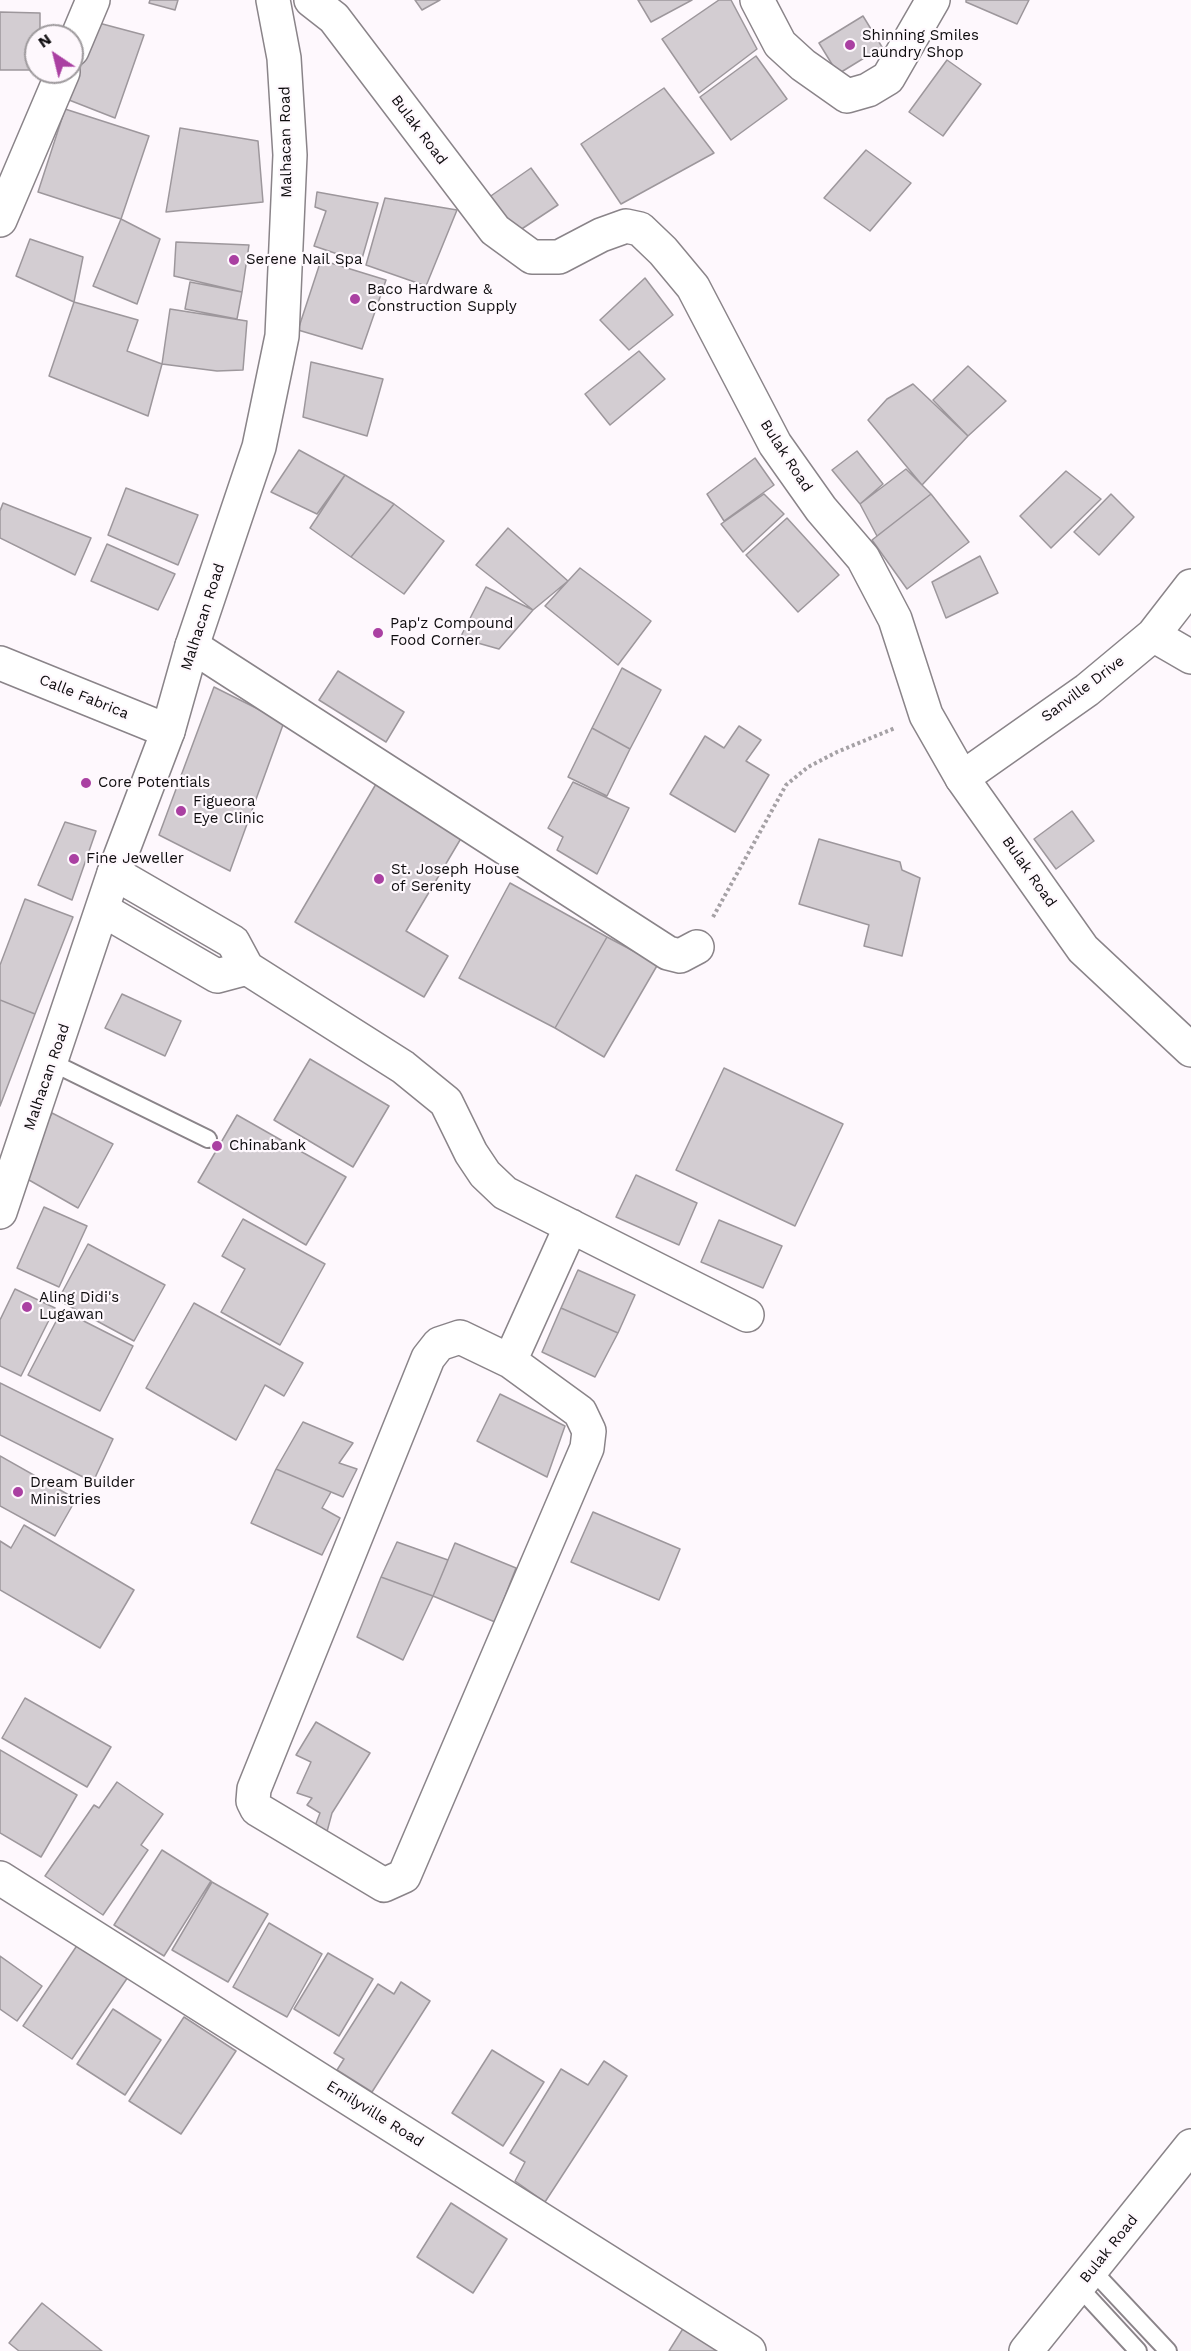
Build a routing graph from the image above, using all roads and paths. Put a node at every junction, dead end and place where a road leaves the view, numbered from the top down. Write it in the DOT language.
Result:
graph roads {
  1 [pos="93,0"];
  2 [pos="273,0"];
  3 [pos="311,0"];
  4 [pos="757,0"];
  5 [pos="933,0"];
  6 [pos="83,24"];
  7 [pos="58,84"];
  8 [pos="0,220"];
  9 [pos="1191,586"];
  10 [pos="1153,635"];
  11 [pos="192,645"];
  12 [pos="1191,657"];
  13 [pos="0,663"];
  14 [pos="926,715"];
  15 [pos="168,731"];
  16 [pos="962,778"];
  17 [pos="114,873"];
  18 [pos="103,910"];
  19 [pos="697,947"];
  20 [pos="247,968"];
  21 [pos="1191,1050"];
  22 [pos="51,1062"];
  23 [pos="208,1139"];
  24 [pos="0,1212"];
  25 [pos="571,1226"];
  26 [pos="747,1315"];
  27 [pos="510,1361"];
  28 [pos="0,1878"];
  29 [pos="1189,2154"];
  30 [pos="1085,2278"];
  31 [pos="749,2351"];
  32 [pos="1026,2351"];
  33 [pos="1138,2351"];
  34 [pos="1168,2351"];
  1 -- 6 [label="street"];
  2 -- 11 [label="street, Malhacan Road"];
  3 -- 14 [label="street, Bulak Road"];
  4 -- 5 [label="street"];
  7 -- 8 [label="street"];
  9 -- 10 [label="street, Sanville Drive"];
  10 -- 12 [label="street"];
  10 -- 16 [label="street, Sanville Drive"];
  11 -- 15 [label="street, Malhacan Road"];
  11 -- 19 [label="street"];
  13 -- 15 [label="street, Calle Fabrica"];
  14 -- 16 [label="street, Bulak Road"];
  14 -- 19 [label="path"];
  15 -- 17 [label="street, Malhacan Road"];
  16 -- 21 [label="street, Bulak Road"];
  17 -- 18 [label="street, Malhacan Road"];
  17 -- 20 [label="street"];
  18 -- 20 [label="street"];
  18 -- 22 [label="street, Malhacan Road"];
  20 -- 25 [label="street"];
  22 -- 23 [label="lane"];
  22 -- 24 [label="street, Malhacan Road"];
  25 -- 26 [label="street"];
  25 -- 27 [label="street"];
  27 -- 27 [label="street"];
  28 -- 31 [label="street, Emilyville Road"];
  29 -- 30 [label="street, Bulak Road"];
  30 -- 32 [label="street, Bulak Road"];
  30 -- 33 [label="lane"];
  30 -- 34 [label="lane"];
}
